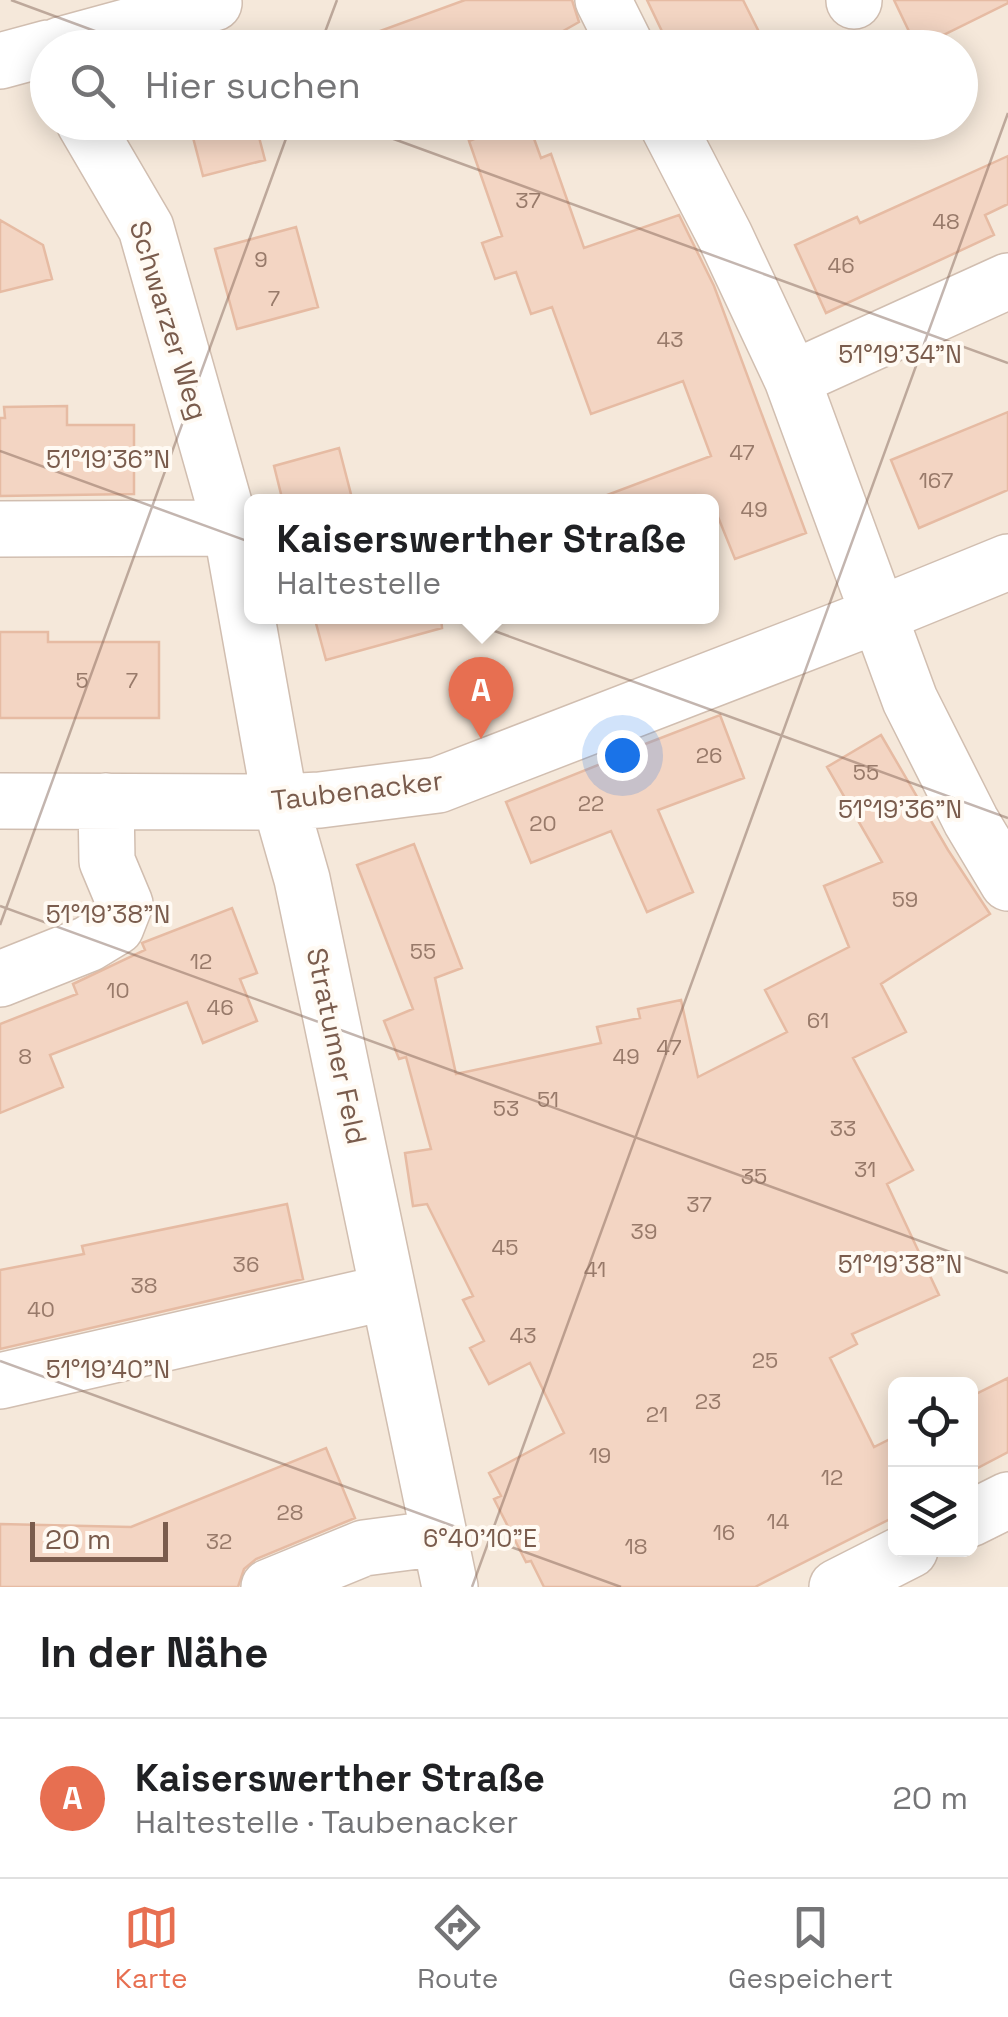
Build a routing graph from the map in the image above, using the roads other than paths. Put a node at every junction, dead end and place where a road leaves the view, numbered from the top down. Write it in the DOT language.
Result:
graph roads {
  1 [pos="603,0"];
  2 [pos="214,4"];
  3 [pos="118,30"];
  4 [pos="619,30"];
  5 [pos="30,53"];
  6 [pos="0,61"];
  7 [pos="95,140"];
  8 [pos="675,140"];
  9 [pos="1008,282"];
  10 [pos="792,379"];
  11 [pos="231,528"];
  12 [pos="0,529"];
  13 [pos="1008,562"];
  14 [pos="244,601"];
  15 [pos="878,615"];
  16 [pos="248,624"];
  17 [pos="106,801"];
  18 [pos="0,802"];
  19 [pos="280,802"];
  20 [pos="1008,883"];
  21 [pos="0,979"];
  22 [pos="388,1292"];
  23 [pos="0,1380"];
  24 [pos="1008,1500"];
  25 [pos="978,1515"];
  26 [pos="896,1557"];
  27 [pos="445,1563"];
  28 [pos="269,1587"];
  29 [pos="837,1587"];
  1 -- 4 [label="street"];
  2 -- 3 [label="street"];
  5 -- 6 [label="street"];
  7 -- 11 [label="street, Schwarzer Weg"];
  8 -- 10 [label="street"];
  9 -- 10 [label="street"];
  10 -- 15 [label="street"];
  11 -- 12 [label="street"];
  11 -- 14 [label="street, Schwarzer Weg"];
  13 -- 15 [label="street, Taubenacker"];
  15 -- 19 [label="street, Taubenacker"];
  15 -- 20 [label="street"];
  16 -- 19 [label="street, Schwarzer Weg"];
  17 -- 18 [label="street, Taubenacker"];
  17 -- 19 [label="street, Taubenacker"];
  17 -- 21 [label="street"];
  19 -- 22 [label="street, Stratumer Feld"];
  22 -- 23 [label="street"];
  22 -- 27 [label="street, Stratumer Feld"];
  24 -- 25 [label="street"];
  26 -- 29 [label="street"];
  27 -- 28 [label="street, Stratumer Feld"];
}
